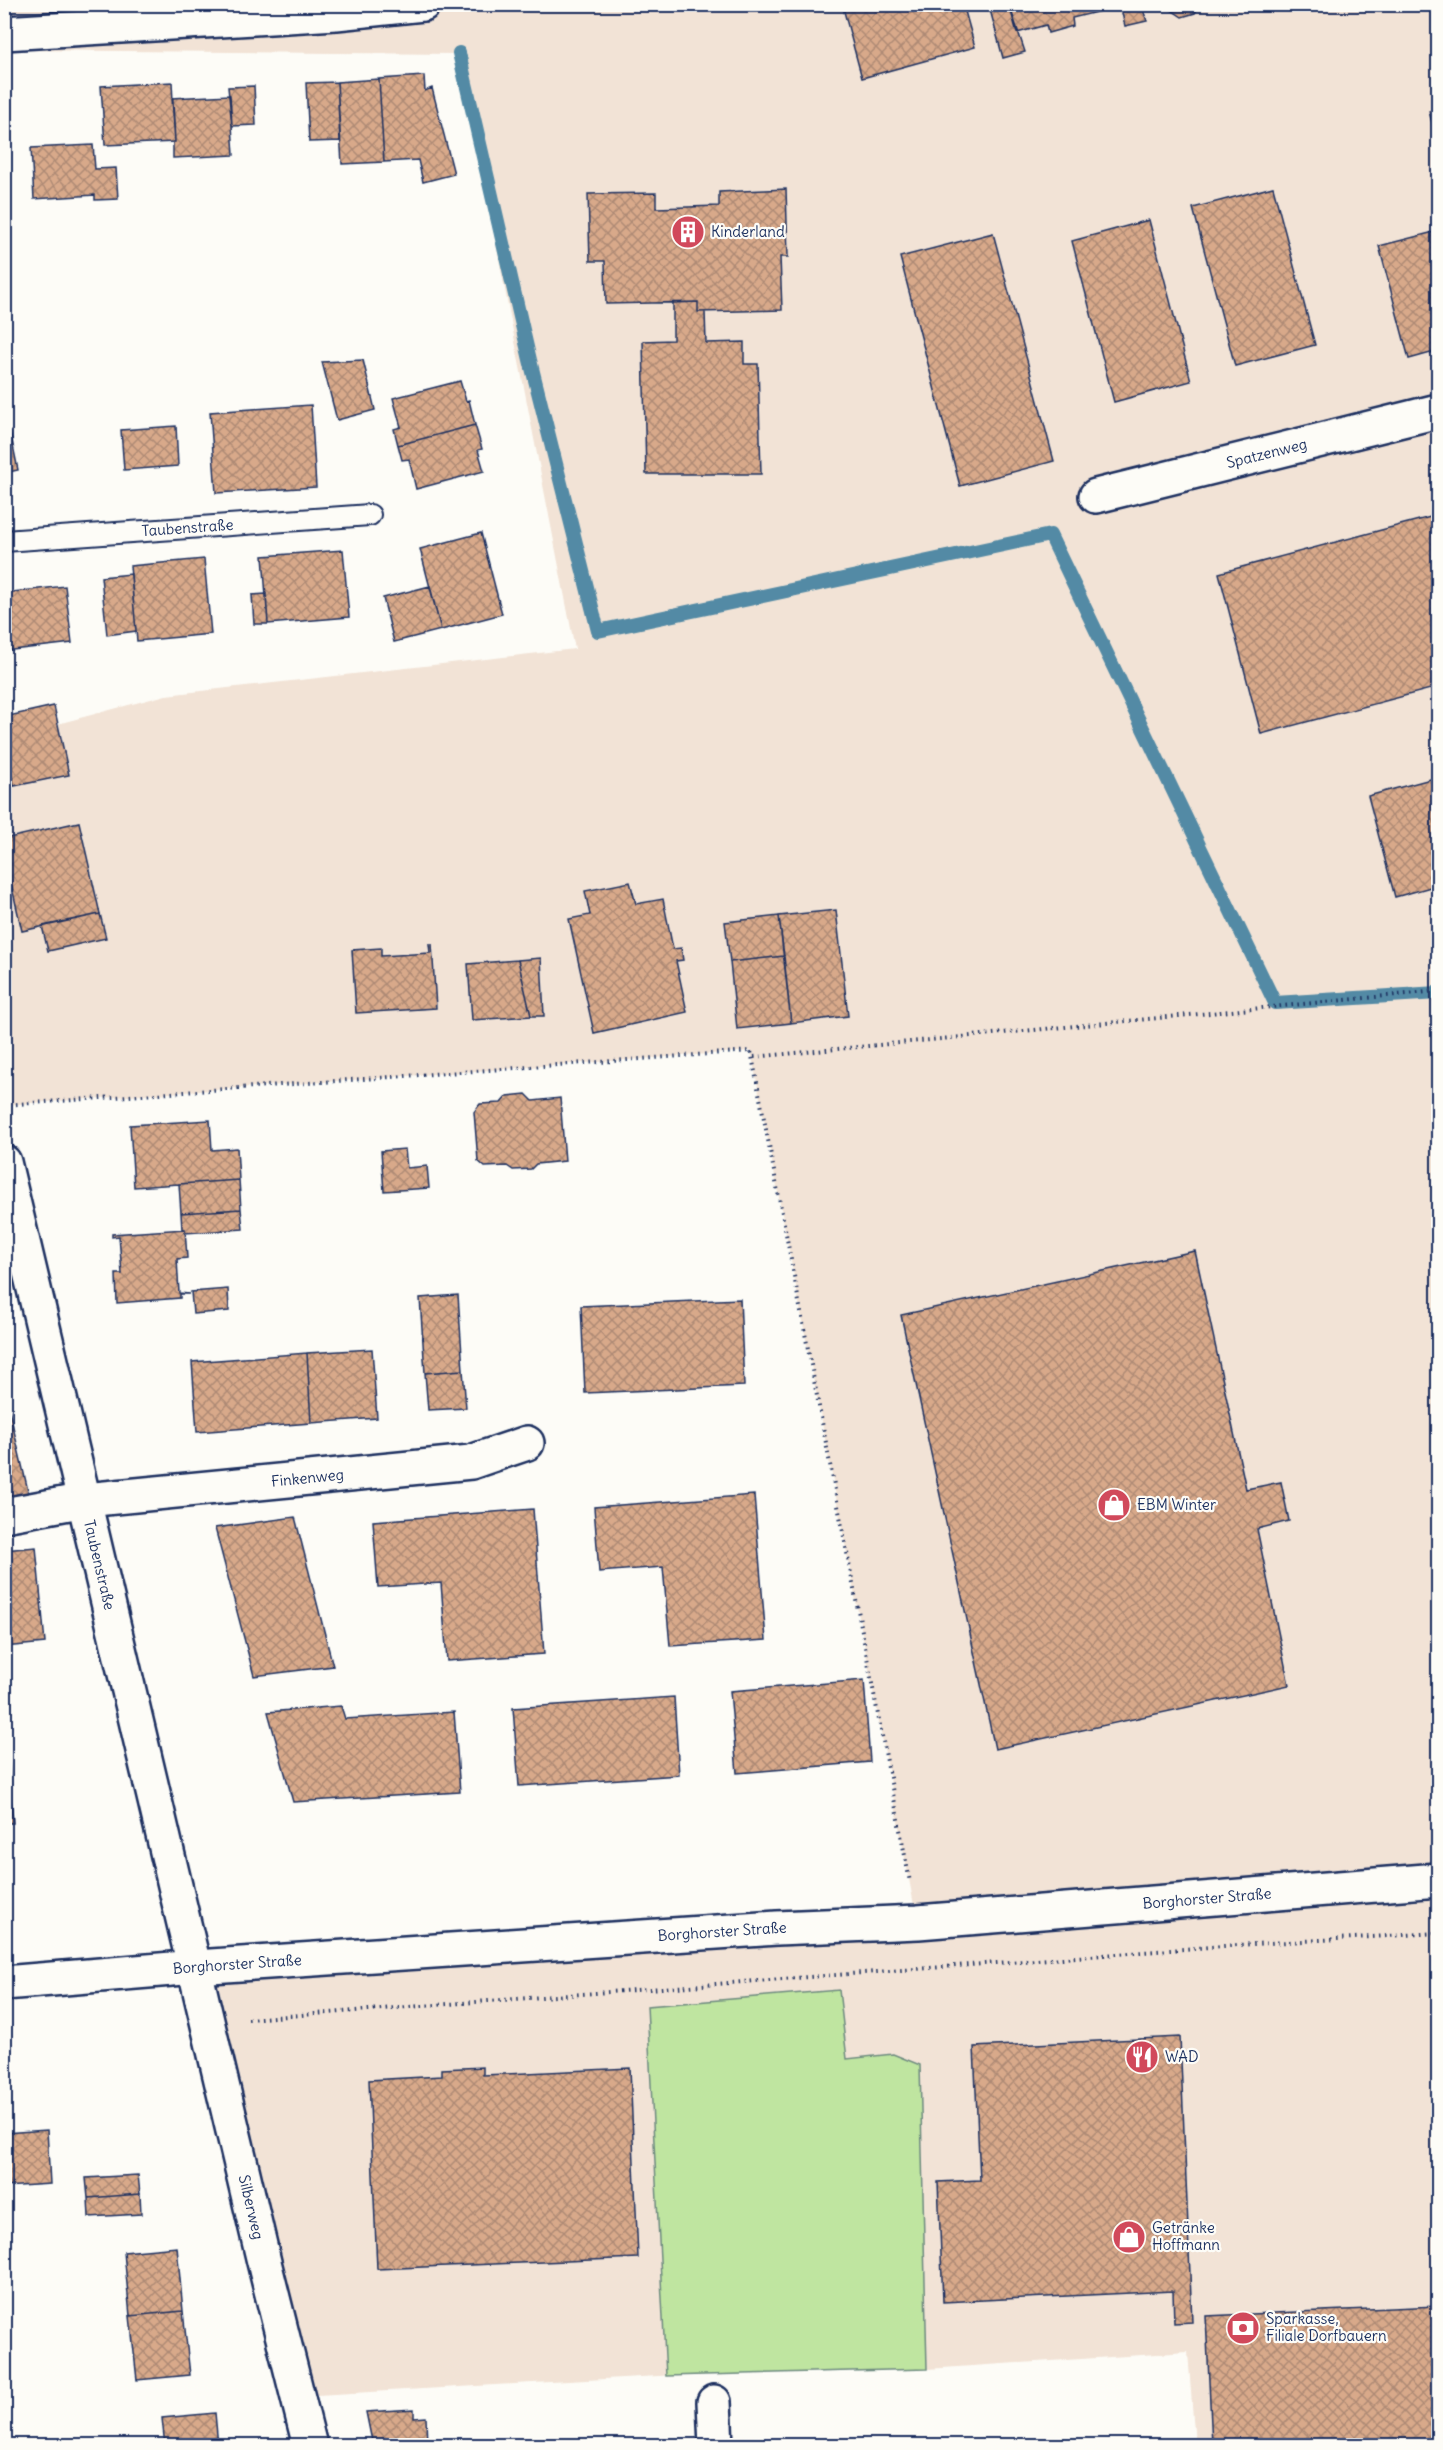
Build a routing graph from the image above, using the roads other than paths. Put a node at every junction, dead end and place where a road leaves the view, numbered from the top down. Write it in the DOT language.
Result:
graph roads {
  1 [pos="423,4"];
  2 [pos="4,33"];
  3 [pos="1438,411"];
  4 [pos="1096,496"];
  5 [pos="370,515"];
  6 [pos="4,541"];
  7 [pos="4,1162"];
  8 [pos="527,1443"];
  9 [pos="85,1500"];
  10 [pos="4,1515"];
  11 [pos="1438,1880"];
  12 [pos="196,1967"];
  13 [pos="4,1983"];
  14 [pos="714,2402"];
  15 [pos="310,2445"];
  16 [pos="716,2445"];
  1 -- 2 [label="street"];
  3 -- 4 [label="street, Spatzenweg"];
  5 -- 6 [label="lane, Taubenstraße"];
  7 -- 9 [label="street, Taubenstraße"];
  8 -- 9 [label="street, Finkenweg"];
  9 -- 10 [label="street, Finkenweg"];
  9 -- 12 [label="street, Taubenstraße"];
  11 -- 12 [label="street, Borghorster Straße"];
  12 -- 13 [label="street, Borghorster Straße"];
  12 -- 15 [label="street, Silberweg"];
  14 -- 16 [label="street"];
}
